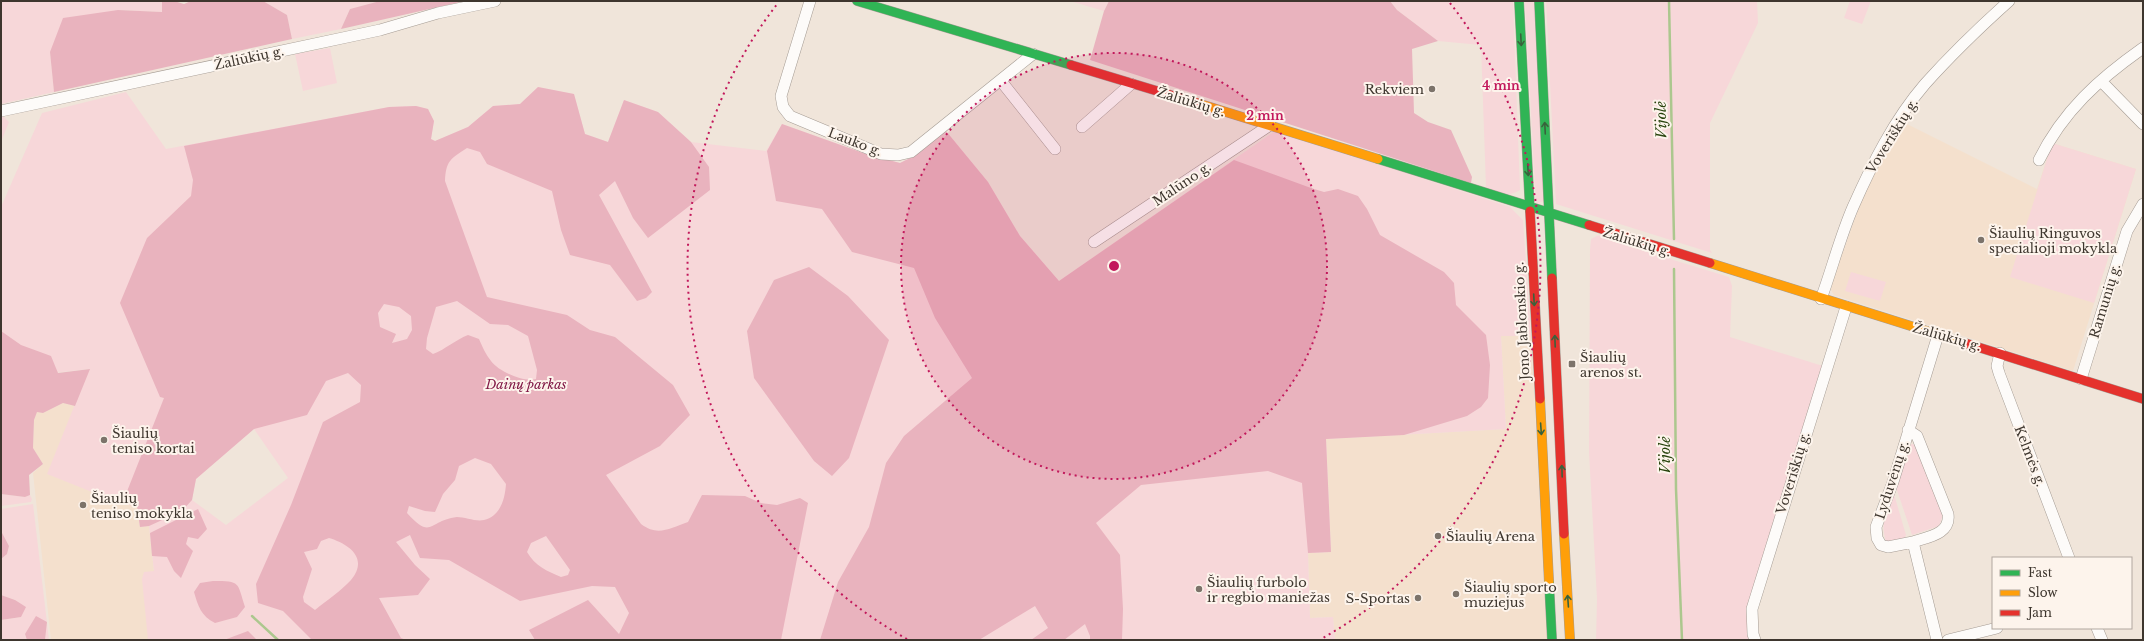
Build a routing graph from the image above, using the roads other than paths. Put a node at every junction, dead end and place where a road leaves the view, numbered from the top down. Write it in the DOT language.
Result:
graph roads {
  1 [pos="495,1"];
  2 [pos="810,1"];
  3 [pos="857,1"];
  4 [pos="1519,1"];
  5 [pos="1539,1"];
  6 [pos="2009,1"];
  7 [pos="2143,48"];
  8 [pos="1033,54"];
  9 [pos="1001,81"];
  10 [pos="2101,81"];
  11 [pos="1132,84"];
  12 [pos="1,110"];
  13 [pos="2143,124"];
  14 [pos="1270,126"];
  15 [pos="1082,127"];
  16 [pos="1055,149"];
  17 [pos="2039,160"];
  18 [pos="2143,204"];
  19 [pos="1530,208"];
  20 [pos="1550,214"];
  21 [pos="1094,242"];
  22 [pos="1820,299"];
  23 [pos="1846,307"];
  24 [pos="1938,335"];
  25 [pos="2000,353"];
  26 [pos="2081,379"];
  27 [pos="2143,399"];
  28 [pos="1908,430"];
  29 [pos="1913,542"];
  30 [pos="2069,557"];
  31 [pos="1994,629"];
  32 [pos="2097,629"];
  33 [pos="1552,640"];
  34 [pos="1570,640"];
  35 [pos="1755,640"];
  36 [pos="1938,640"];
  37 [pos="1948,640"];
  38 [pos="2102,640"];
  1 -- 12 [label="street, Žaliūkių g."];
  2 -- 9 [label="street, Lauko g."];
  3 -- 8 [label="street, Žaliūkių g."];
  4 -- 19 [label="street, Jono Jablonskio g., one-way"];
  20 -- 5 [label="street, one-way"];
  6 -- 22 [label="street, Voveriškių g."];
  7 -- 10 [label="street"];
  8 -- 9 [label="street, Lauko g."];
  8 -- 11 [label="street, Žaliūkių g."];
  9 -- 16 [label="street"];
  10 -- 13 [label="street"];
  10 -- 17 [label="street"];
  11 -- 14 [label="street, Žaliūkių g."];
  11 -- 15 [label="street"];
  14 -- 19 [label="street, Žaliūkių g."];
  14 -- 21 [label="street, Malūno g."];
  18 -- 26 [label="street, Ramunių g."];
  19 -- 20 [label="street, Žaliūkių g."];
  19 -- 33 [label="street, Jono Jablonskio g., one-way"];
  20 -- 22 [label="street, Žaliūkių g."];
  34 -- 20 [label="street, one-way"];
  22 -- 23 [label="street, Žaliūkių g."];
  23 -- 24 [label="street, Žaliūkių g."];
  23 -- 35 [label="street, Voveriškių g."];
  24 -- 25 [label="street, Žaliūkių g."];
  24 -- 28 [label="street, Lyduvėnų g."];
  25 -- 26 [label="street, Žaliūkių g."];
  25 -- 30 [label="street, Kelmės g."];
  26 -- 27 [label="street, Žaliūkių g."];
  28 -- 29 [label="street, Lyduvėnų g."];
  28 -- 29 [label="street, Lyduvėnų g."];
  29 -- 36 [label="street"];
  31 -- 37 [label="street"];
  32 -- 38 [label="street"];
}
